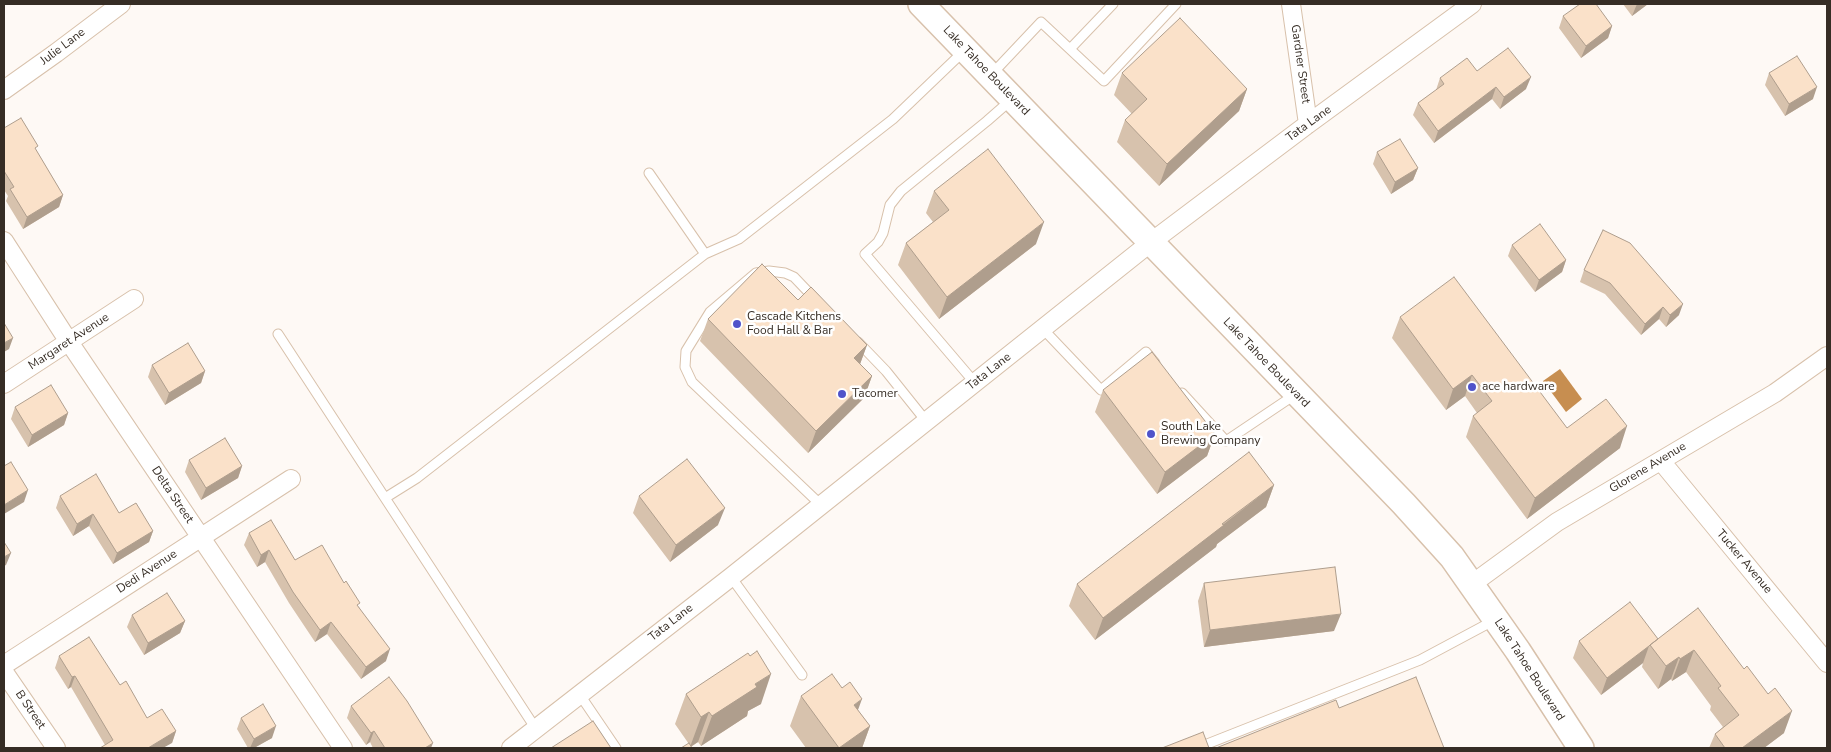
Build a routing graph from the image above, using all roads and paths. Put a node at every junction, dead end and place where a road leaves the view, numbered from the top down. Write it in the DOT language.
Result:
graph roads {
  1 [pos="121,4"];
  2 [pos="920,4"];
  3 [pos="1113,4"];
  4 [pos="1176,4"];
  5 [pos="1291,4"];
  6 [pos="1472,4"];
  7 [pos="1070,49"];
  8 [pos="965,50"];
  9 [pos="990,75"];
  10 [pos="4,90"];
  11 [pos="1012,98"];
  12 [pos="1308,124"];
  13 [pos="649,173"];
  14 [pos="4,241"];
  15 [pos="1150,243"];
  16 [pos="706,254"];
  17 [pos="134,299"];
  18 [pos="820,304"];
  19 [pos="1043,329"];
  20 [pos="278,334"];
  21 [pos="853,338"];
  22 [pos="69,342"];
  23 [pos="1827,356"];
  24 [pos="1159,367"];
  25 [pos="975,382"];
  26 [pos="4,384"];
  27 [pos="1179,389"];
  28 [pos="1296,394"];
  29 [pos="926,422"];
  30 [pos="1660,461"];
  31 [pos="291,479"];
  32 [pos="385,498"];
  33 [pos="821,505"];
  34 [pos="201,538"];
  35 [pos="730,577"];
  36 [pos="1472,584"];
  37 [pos="1496,619"];
  38 [pos="1827,663"];
  39 [pos="4,665"];
  40 [pos="4,672"];
  41 [pos="802,675"];
  42 [pos="580,695"];
  43 [pos="536,729"];
  44 [pos="56,748"];
  45 [pos="343,748"];
  46 [pos="511,748"];
  47 [pos="616,748"];
  48 [pos="1197,748"];
  49 [pos="1581,748"];
  1 -- 10 [label="street, Julie Lane"];
  2 -- 8 [label="main road, Lake Tahoe Boulevard"];
  3 -- 7 [label="lane"];
  4 -- 7 [label="lane"];
  5 -- 12 [label="street, Gardner Street"];
  6 -- 12 [label="street, Tata Lane"];
  7 -- 9 [label="lane"];
  8 -- 9 [label="main road, Lake Tahoe Boulevard"];
  8 -- 16 [label="lane"];
  9 -- 11 [label="main road, Lake Tahoe Boulevard"];
  11 -- 15 [label="main road, Lake Tahoe Boulevard"];
  11 -- 25 [label="lane"];
  12 -- 15 [label="street, Tata Lane"];
  13 -- 16 [label="lane"];
  14 -- 22 [label="street, Delta Street"];
  15 -- 19 [label="street, Tata Lane"];
  15 -- 28 [label="main road, Lake Tahoe Boulevard"];
  16 -- 32 [label="lane"];
  17 -- 22 [label="street, Margaret Avenue"];
  18 -- 33 [label="lane"];
  19 -- 24 [label="lane"];
  19 -- 25 [label="street, Tata Lane"];
  20 -- 32 [label="lane"];
  21 -- 29 [label="lane"];
  22 -- 26 [label="street, Margaret Avenue"];
  22 -- 34 [label="street, Delta Street"];
  23 -- 30 [label="street, Glorene Avenue"];
  25 -- 29 [label="street, Tata Lane"];
  27 -- 28 [label="lane"];
  28 -- 36 [label="main road, Lake Tahoe Boulevard"];
  29 -- 33 [label="street, Tata Lane"];
  30 -- 36 [label="street, Glorene Avenue"];
  30 -- 38 [label="street, Tucker Avenue"];
  31 -- 34 [label="street, Dedi Avenue"];
  32 -- 43 [label="lane"];
  33 -- 35 [label="street, Tata Lane"];
  34 -- 39 [label="street, Dedi Avenue"];
  34 -- 45 [label="street, Delta Street"];
  35 -- 41 [label="lane"];
  35 -- 42 [label="street, Tata Lane"];
  36 -- 37 [label="main road, Lake Tahoe Boulevard"];
  37 -- 48 [label="lane"];
  37 -- 49 [label="main road, Lake Tahoe Boulevard"];
  40 -- 44 [label="street, B Street"];
  42 -- 43 [label="street, Tata Lane"];
  42 -- 47 [label="lane"];
  43 -- 46 [label="street, Tata Lane"];
}
